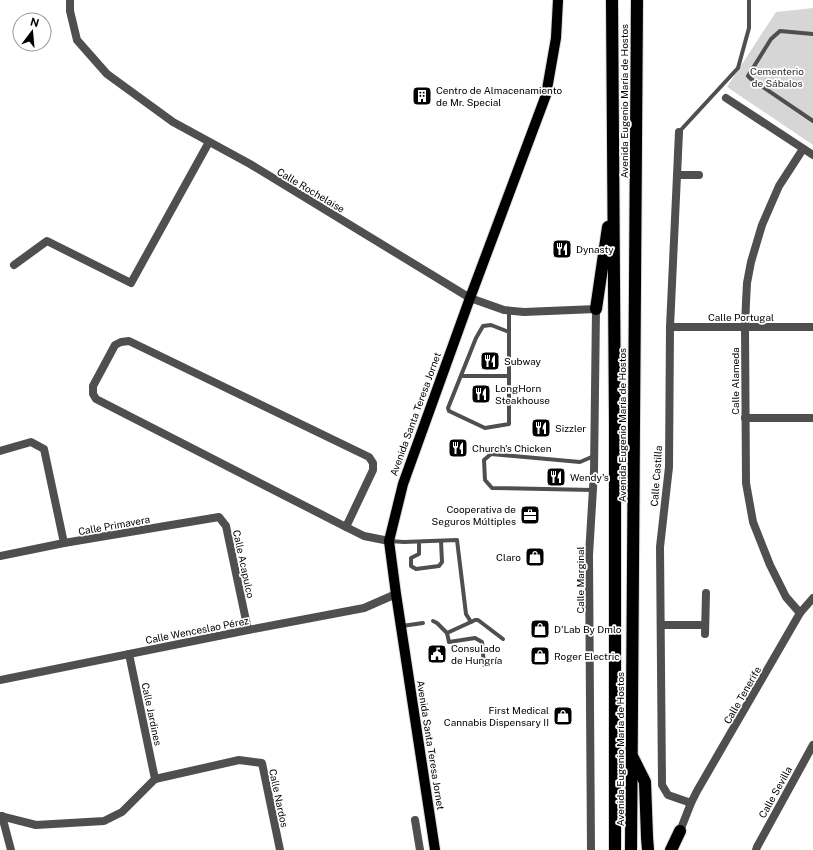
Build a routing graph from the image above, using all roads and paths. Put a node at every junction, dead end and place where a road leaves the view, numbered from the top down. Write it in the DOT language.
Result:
graph roads {
  1 [pos="70,0"];
  2 [pos="558,0"];
  3 [pos="749,0"];
  4 [pos="612,5"];
  5 [pos="637,5"];
  6 [pos="813,34"];
  7 [pos="726,98"];
  8 [pos="813,121"];
  9 [pos="679,132"];
  10 [pos="209,142"];
  11 [pos="803,149"];
  12 [pos="813,155"];
  13 [pos="677,175"];
  14 [pos="699,175"];
  15 [pos="614,186"];
  16 [pos="14,265"];
  17 [pos="470,298"];
  18 [pos="596,309"];
  19 [pos="509,310"];
  20 [pos="670,327"];
  21 [pos="745,327"];
  22 [pos="813,327"];
  23 [pos="509,332"];
  24 [pos="461,376"];
  25 [pos="509,376"];
  26 [pos="745,418"];
  27 [pos="813,418"];
  28 [pos="0,451"];
  29 [pos="594,456"];
  30 [pos="593,490"];
  31 [pos="226,526"];
  32 [pos="346,527"];
  33 [pos="389,541"];
  34 [pos="440,541"];
  35 [pos="419,542"];
  36 [pos="64,543"];
  37 [pos="0,556"];
  38 [pos="706,593"];
  39 [pos="396,594"];
  40 [pos="813,598"];
  41 [pos="800,613"];
  42 [pos="433,621"];
  43 [pos="471,622"];
  44 [pos="423,623"];
  45 [pos="661,624"];
  46 [pos="705,624"];
  47 [pos="401,626"];
  48 [pos="248,630"];
  49 [pos="447,633"];
  50 [pos="705,634"];
  51 [pos="503,639"];
  52 [pos="129,654"];
  53 [pos="484,665"];
  54 [pos="0,680"];
  55 [pos="813,744"];
  56 [pos="632,755"];
  57 [pos="155,779"];
  58 [pos="691,804"];
  59 [pos="1,816"];
  60 [pos="415,820"];
  61 [pos="680,831"];
  62 [pos="11,850"];
  63 [pos="280,850"];
  64 [pos="420,850"];
  65 [pos="435,850"];
  66 [pos="591,850"];
  67 [pos="614,850"];
  68 [pos="631,850"];
  69 [pos="648,850"];
  70 [pos="671,850"];
  71 [pos="677,850"];
  72 [pos="756,850"];
  1 -- 10 [label="street, Calle Rochelaise"];
  2 -- 17 [label="main road, Avenida Santa Teresa Jornet"];
  3 -- 9 [label="lane"];
  4 -- 15 [label="highway, Avenida Eugenio María de Hostos"];
  5 -- 56 [label="highway, Avenida Eugenio María de Hostos"];
  6 -- 8 [label="lane"];
  7 -- 11 [label="street"];
  9 -- 13 [label="street, Calle Castilla"];
  10 -- 16 [label="street"];
  10 -- 17 [label="street, Calle Rochelaise"];
  11 -- 12 [label="street"];
  11 -- 21 [label="street, Calle Alameda"];
  13 -- 14 [label="street"];
  13 -- 20 [label="street, Calle Castilla"];
  15 -- 18 [label="highway"];
  15 -- 67 [label="highway, Avenida Eugenio María de Hostos"];
  17 -- 19 [label="street, Calle Rochelaise"];
  17 -- 33 [label="main road, Avenida Santa Teresa Jornet"];
  18 -- 19 [label="street, Calle Rochelaise"];
  18 -- 29 [label="street, Calle Marginal"];
  19 -- 23 [label="lane"];
  20 -- 21 [label="street, Calle Portugal"];
  20 -- 45 [label="street, Calle Castilla"];
  21 -- 22 [label="street, Calle Portugal"];
  21 -- 26 [label="street, Calle Alameda"];
  23 -- 24 [label="lane"];
  23 -- 25 [label="lane"];
  24 -- 25 [label="lane"];
  24 -- 25 [label="lane"];
  26 -- 27 [label="street"];
  26 -- 41 [label="street, Calle Alameda"];
  28 -- 36 [label="street"];
  29 -- 30 [label="street, Calle Marginal"];
  29 -- 30 [label="lane"];
  30 -- 66 [label="street, Calle Marginal"];
  31 -- 36 [label="street, Calle Primavera"];
  31 -- 48 [label="street, Calle Acapulco"];
  32 -- 32 [label="street"];
  32 -- 33 [label="street"];
  33 -- 35 [label="lane"];
  33 -- 39 [label="main road, Avenida Santa Teresa Jornet"];
  34 -- 35 [label="lane"];
  34 -- 35 [label="lane"];
  34 -- 43 [label="lane"];
  36 -- 37 [label="street, Calle Primavera"];
  38 -- 46 [label="street"];
  39 -- 47 [label="main road, Avenida Santa Teresa Jornet"];
  39 -- 48 [label="street, Calle Wenceslao Pérez"];
  40 -- 41 [label="street, Calle Tenerife"];
  41 -- 58 [label="street, Calle Tenerife"];
  42 -- 49 [label="lane"];
  43 -- 49 [label="lane"];
  43 -- 51 [label="lane"];
  44 -- 47 [label="lane"];
  45 -- 46 [label="street"];
  45 -- 58 [label="street, Calle Castilla"];
  46 -- 50 [label="street"];
  47 -- 65 [label="main road, Avenida Santa Teresa Jornet"];
  48 -- 52 [label="street, Calle Wenceslao Pérez"];
  49 -- 53 [label="lane"];
  52 -- 54 [label="street, Calle Wenceslao Pérez"];
  52 -- 57 [label="street, Calle Jardines"];
  55 -- 72 [label="street, Calle Sevilla"];
  56 -- 68 [label="highway, Avenida Eugenio María de Hostos"];
  56 -- 69 [label="highway"];
  57 -- 59 [label="street"];
  57 -- 63 [label="street, Calle Nardos"];
  58 -- 61 [label="street"];
  59 -- 62 [label="street"];
  60 -- 64 [label="street"];
  61 -- 70 [label="highway"];
  61 -- 71 [label="street"];
}
